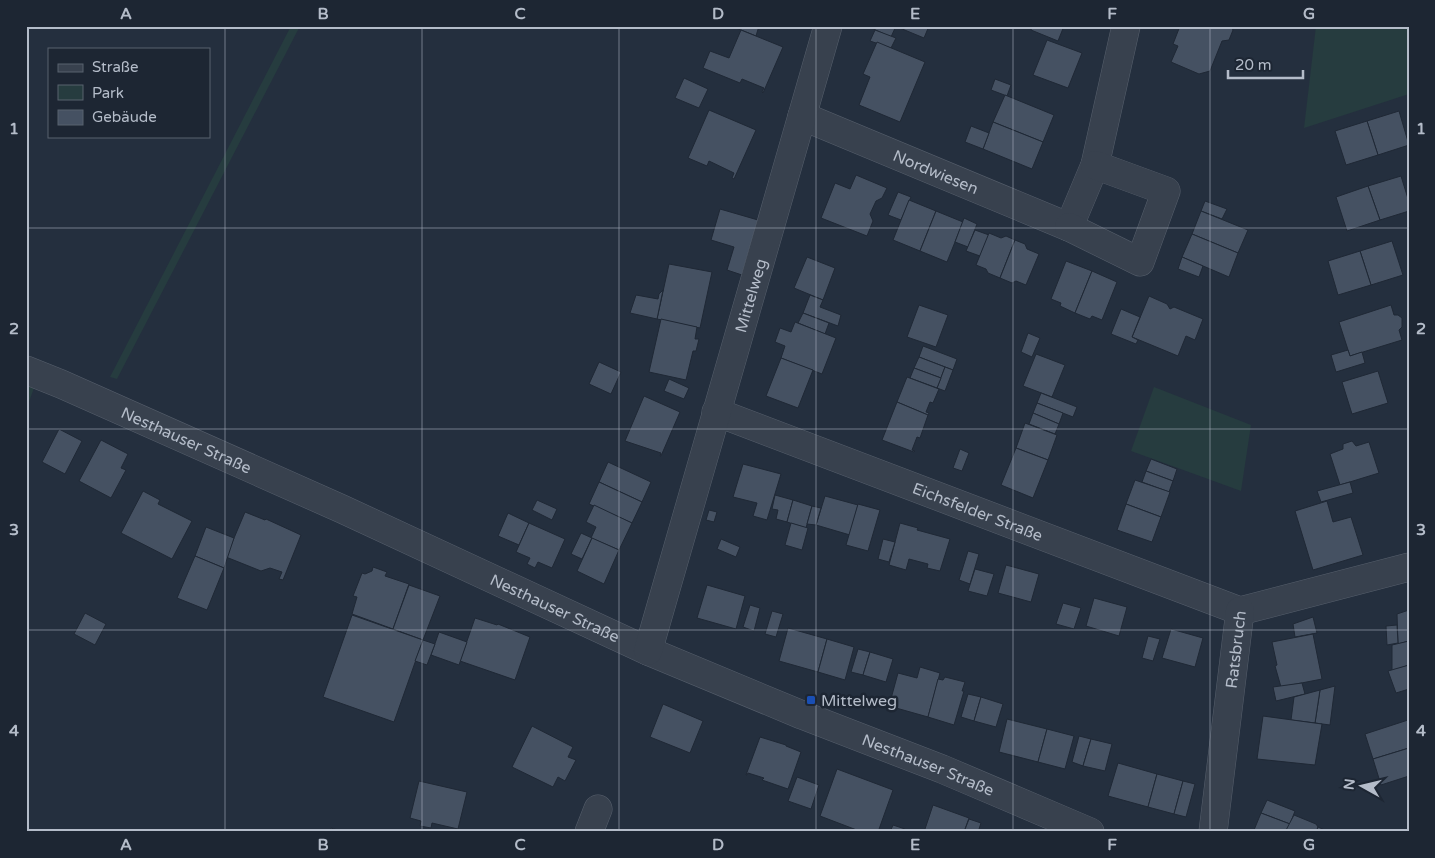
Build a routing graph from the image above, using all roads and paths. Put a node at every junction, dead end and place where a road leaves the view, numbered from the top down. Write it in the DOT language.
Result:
graph roads {
  1 [pos="828,26"];
  2 [pos="1126,26"];
  3 [pos="802,116"];
  4 [pos="1095,165"];
  5 [pos="1069,227"];
  6 [pos="26,370"];
  7 [pos="716,412"];
  8 [pos="1409,566"];
  9 [pos="1240,612"];
  10 [pos="648,651"];
  11 [pos="1090,832"];
  12 [pos="1212,832"];
  1 -- 3 [label="street, Mittelweg"];
  2 -- 4 [label="street"];
  3 -- 5 [label="street, Nordwiesen"];
  3 -- 7 [label="street, Mittelweg"];
  4 -- 5 [label="street"];
  4 -- 5 [label="street, Nordwiesen"];
  6 -- 10 [label="street, Nesthauser Straße"];
  7 -- 9 [label="street, Eichsfelder Straße"];
  7 -- 10 [label="street, Mittelweg"];
  8 -- 9 [label="street, Ratsbruch"];
  9 -- 12 [label="street, Ratsbruch"];
  10 -- 11 [label="street, Nesthauser Straße"];
}
